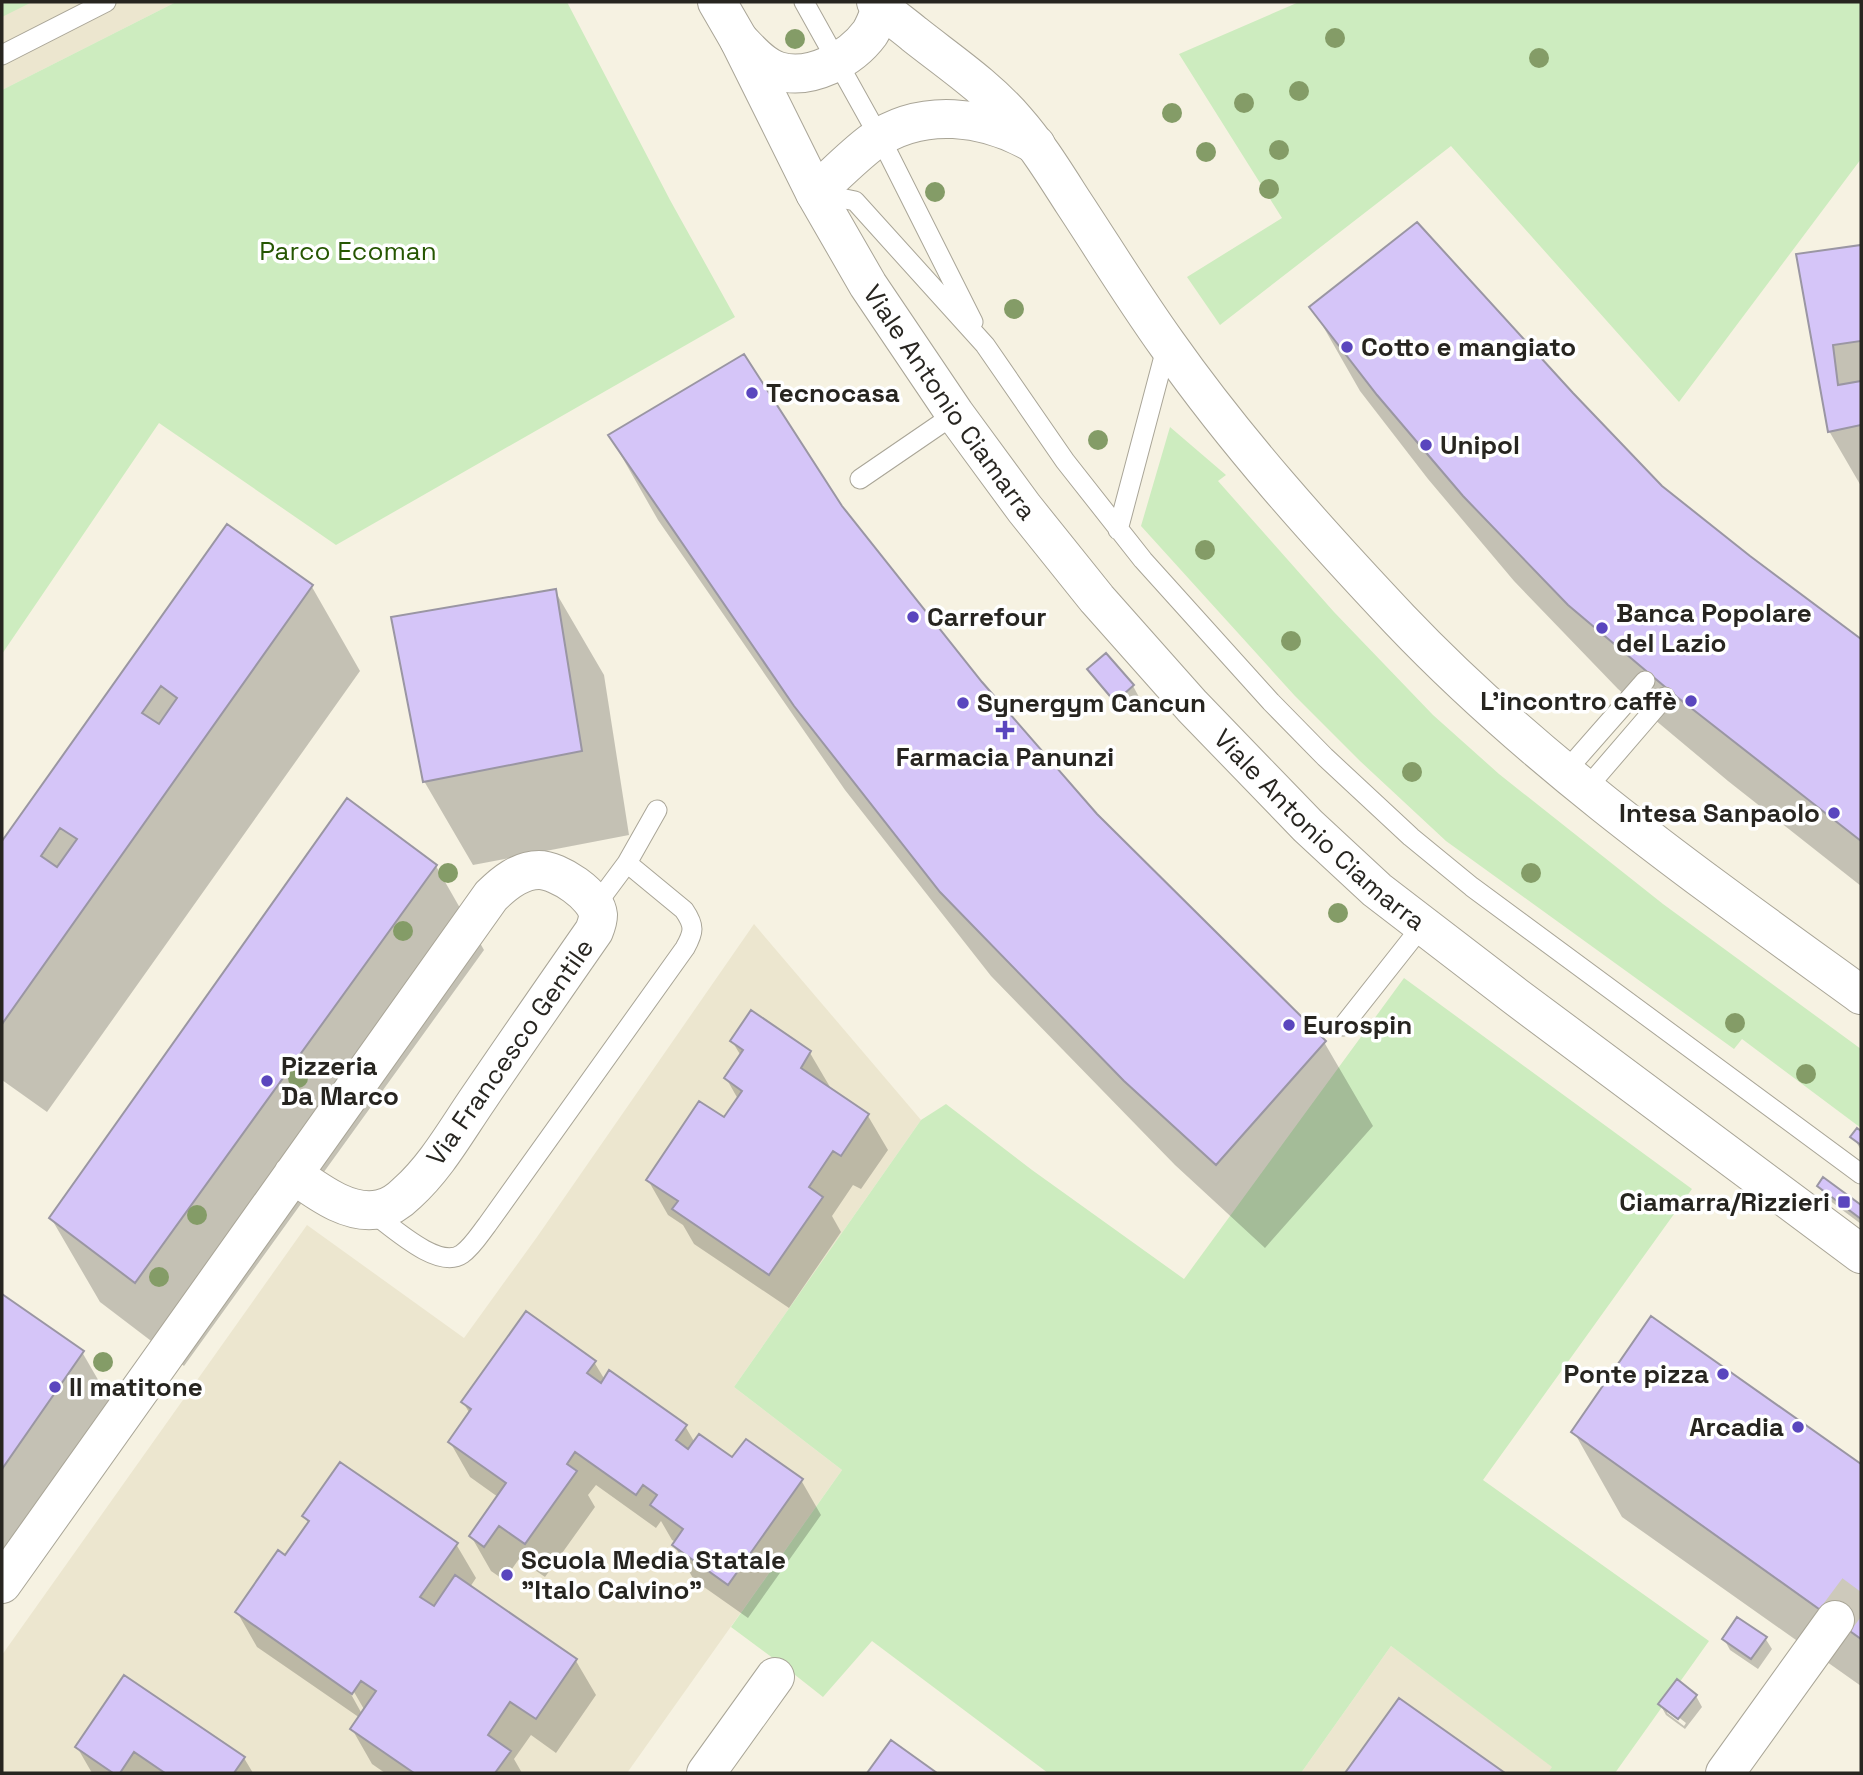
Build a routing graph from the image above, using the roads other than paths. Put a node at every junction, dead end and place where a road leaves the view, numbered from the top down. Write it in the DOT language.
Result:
graph roads {
  1 [pos="106,2"];
  2 [pos="717,2"];
  3 [pos="804,2"];
  4 [pos="878,5"];
  5 [pos="738,40"];
  6 [pos="2,55"];
  7 [pos="838,61"];
  8 [pos="879,138"];
  9 [pos="1035,145"];
  10 [pos="815,192"];
  11 [pos="985,345"];
  12 [pos="1167,345"];
  13 [pos="955,414"];
  14 [pos="860,479"];
  15 [pos="1118,530"];
  16 [pos="1645,681"];
  17 [pos="1665,696"];
  18 [pos="1575,781"];
  19 [pos="657,810"];
  20 [pos="627,863"];
  21 [pos="595,906"];
  22 [pos="1422,926"];
  23 [pos="1861,996"];
  24 [pos="1343,1026"];
  25 [pos="293,1174"];
  26 [pos="1861,1174"];
  27 [pos="369,1211"];
  28 [pos="1861,1254"];
  29 [pos="2,1584"];
  30 [pos="1835,1620"];
  31 [pos="775,1677"];
  32 [pos="706,1773"];
  33 [pos="1725,1773"];
  1 -- 6 [label="lane"];
  2 -- 5 [label="street, Viale Antonio Ciamarra"];
  3 -- 7 [label="lane, Viale Antonio Ciamarra"];
  4 -- 7 [label="street"];
  4 -- 9 [label="street"];
  5 -- 7 [label="street"];
  5 -- 10 [label="street, Viale Antonio Ciamarra"];
  7 -- 8 [label="lane, Viale Antonio Ciamarra"];
  8 -- 9 [label="street"];
  8 -- 10 [label="street"];
  8 -- 11 [label="lane, Viale Antonio Ciamarra"];
  9 -- 12 [label="street"];
  10 -- 11 [label="lane, Viale Antonio Ciamarra"];
  10 -- 13 [label="street, Viale Antonio Ciamarra"];
  11 -- 15 [label="lane, Viale Antonio Ciamarra"];
  12 -- 15 [label="lane"];
  12 -- 18 [label="street"];
  13 -- 14 [label="lane"];
  13 -- 22 [label="street, Viale Antonio Ciamarra"];
  15 -- 26 [label="lane, Viale Antonio Ciamarra"];
  16 -- 18 [label="lane"];
  17 -- 18 [label="lane"];
  18 -- 23 [label="street"];
  19 -- 20 [label="lane"];
  20 -- 21 [label="lane"];
  20 -- 27 [label="lane"];
  21 -- 25 [label="street, Via Francesco Gentile"];
  21 -- 27 [label="street, Via Francesco Gentile"];
  22 -- 24 [label="lane"];
  22 -- 28 [label="street, Viale Antonio Ciamarra"];
  25 -- 27 [label="street"];
  25 -- 29 [label="street, Via Francesco Gentile"];
  30 -- 33 [label="street"];
  31 -- 32 [label="street"];
}
